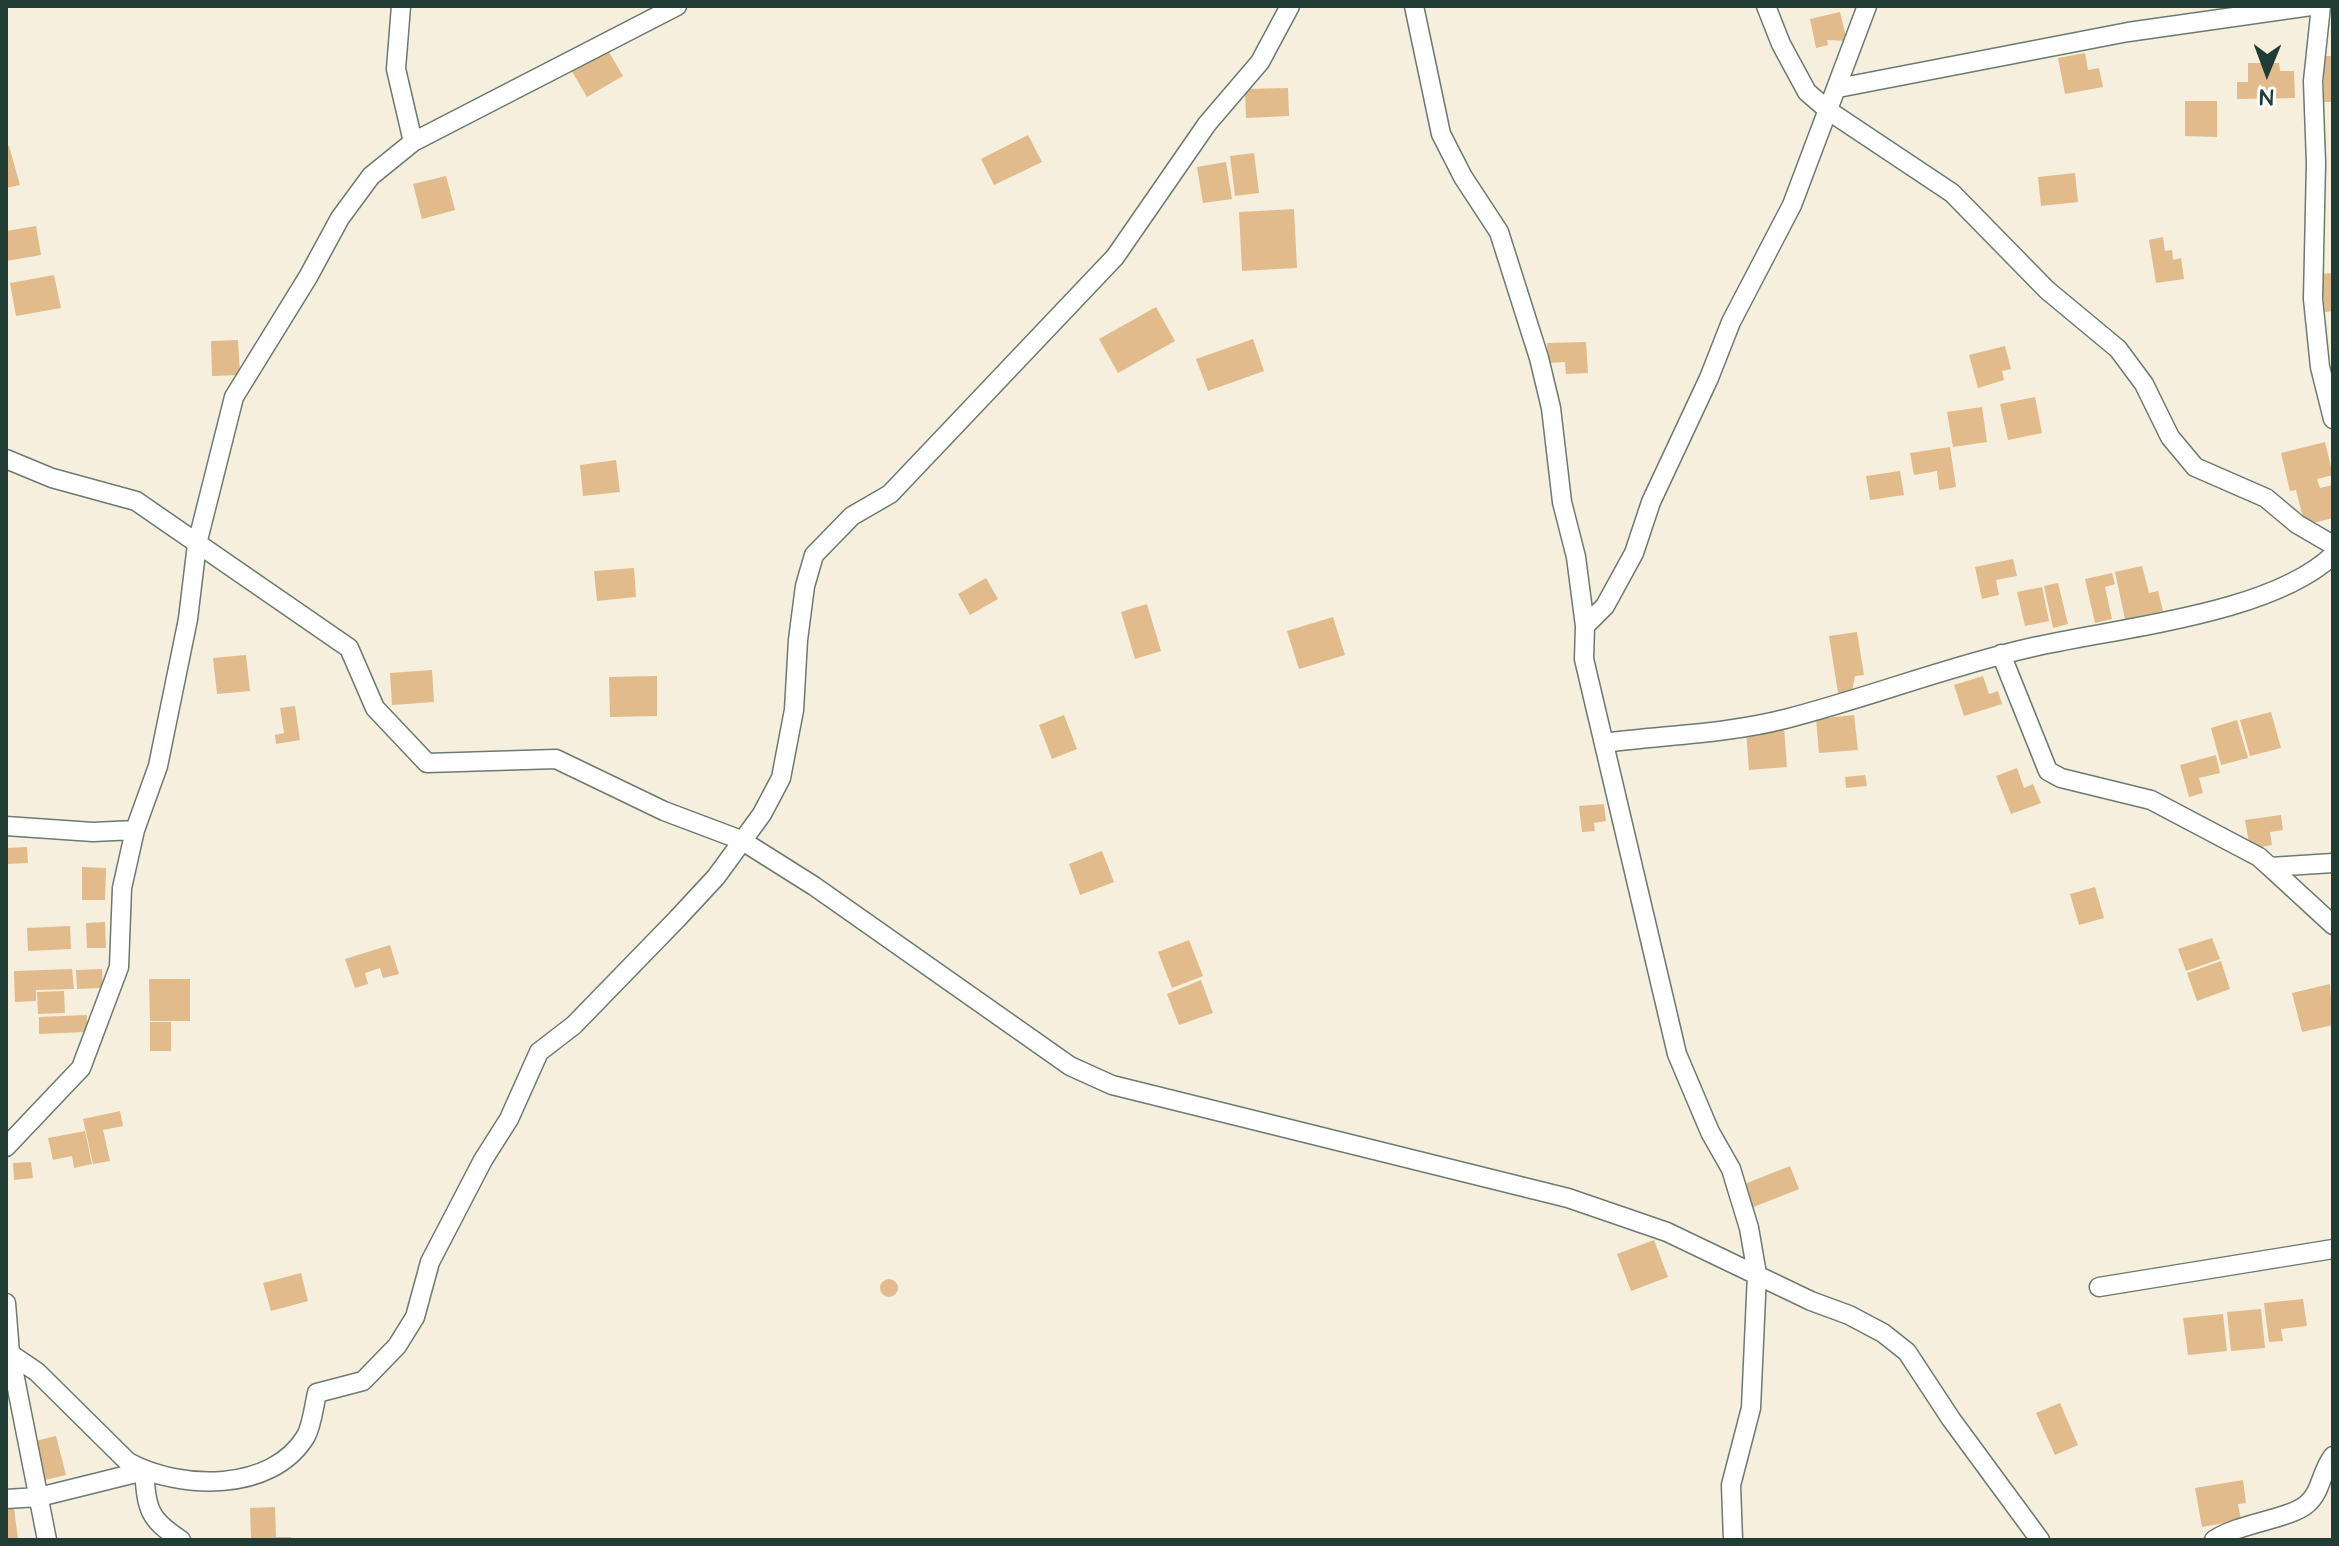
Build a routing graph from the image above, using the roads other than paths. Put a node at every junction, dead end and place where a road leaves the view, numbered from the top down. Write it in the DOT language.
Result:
graph roads {
  1 [pos="401,6"];
  2 [pos="677,6"];
  3 [pos="1290,6"];
  4 [pos="1414,6"];
  5 [pos="1766,6"];
  6 [pos="1867,6"];
  7 [pos="2311,6"];
  8 [pos="2321,6"];
  9 [pos="1838,88"];
  10 [pos="1829,111"];
  11 [pos="413,142"];
  12 [pos="2333,236"];
  13 [pos="2313,239"];
  14 [pos="2333,419"];
  15 [pos="6,459"];
  16 [pos="197,544"];
  17 [pos="2333,545"];
  18 [pos="2333,555"];
  19 [pos="1585,626"];
  20 [pos="2001,654"];
  21 [pos="1604,743"];
  22 [pos="6,826"];
  23 [pos="135,830"];
  24 [pos="741,840"];
  25 [pos="2333,863"];
  26 [pos="2270,867"];
  27 [pos="2333,925"];
  28 [pos="6,1147"];
  29 [pos="2333,1249"];
  30 [pos="1757,1274"];
  31 [pos="2099,1287"];
  32 [pos="6,1303"];
  33 [pos="8,1352"];
  34 [pos="2333,1456"];
  35 [pos="144,1471"];
  36 [pos="39,1497"];
  37 [pos="6,1499"];
  38 [pos="47,1540"];
  39 [pos="181,1540"];
  40 [pos="1733,1540"];
  41 [pos="2040,1540"];
  42 [pos="2214,1540"];
  1 -- 11 [label="street"];
  2 -- 11 [label="street"];
  3 -- 24 [label="street"];
  4 -- 19 [label="street"];
  5 -- 10 [label="street"];
  6 -- 9 [label="street"];
  7 -- 9 [label="street"];
  8 -- 13 [label="street"];
  9 -- 10 [label="street"];
  10 -- 17 [label="street"];
  10 -- 19 [label="street"];
  11 -- 16 [label="street"];
  12 -- 13 [label="street"];
  13 -- 14 [label="street"];
  15 -- 16 [label="street"];
  16 -- 23 [label="street"];
  16 -- 24 [label="street"];
  18 -- 20 [label="street"];
  19 -- 21 [label="street"];
  20 -- 21 [label="street"];
  20 -- 26 [label="street"];
  21 -- 30 [label="street"];
  22 -- 23 [label="street"];
  23 -- 28 [label="street"];
  24 -- 30 [label="street"];
  24 -- 35 [label="street"];
  25 -- 26 [label="street"];
  26 -- 27 [label="street"];
  29 -- 31 [label="street"];
  30 -- 40 [label="street"];
  30 -- 41 [label="street"];
  32 -- 33 [label="street"];
  33 -- 35 [label="street"];
  33 -- 36 [label="street"];
  34 -- 42 [label="street"];
  35 -- 36 [label="street"];
  35 -- 39 [label="street"];
  36 -- 37 [label="street"];
  36 -- 38 [label="street"];
}
